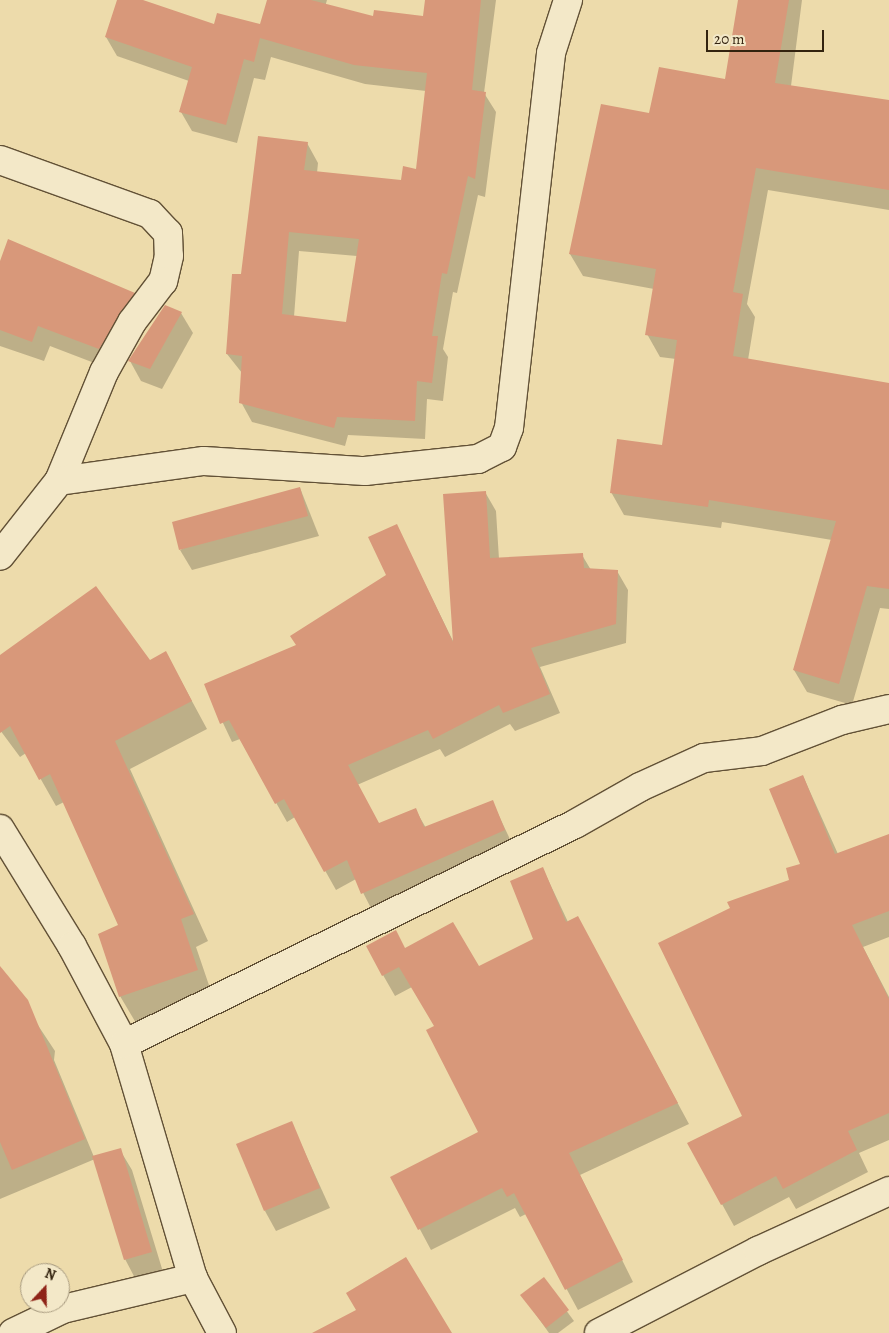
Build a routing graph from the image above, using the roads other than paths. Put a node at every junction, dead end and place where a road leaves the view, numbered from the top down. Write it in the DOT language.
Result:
graph roads {
  1 [pos="568,0"];
  2 [pos="0,160"];
  3 [pos="59,481"];
  4 [pos="0,556"];
  5 [pos="889,708"];
  6 [pos="0,829"];
  7 [pos="124,1044"];
  8 [pos="889,1191"];
  9 [pos="193,1278"];
  10 [pos="13,1333"];
  11 [pos="222,1333"];
  12 [pos="598,1333"];
  1 -- 3 [label="street"];
  2 -- 3 [label="street"];
  3 -- 4 [label="street"];
  5 -- 7 [label="street"];
  6 -- 7 [label="street"];
  7 -- 9 [label="street"];
  8 -- 12 [label="street"];
  9 -- 10 [label="street"];
  9 -- 11 [label="street"];
}
